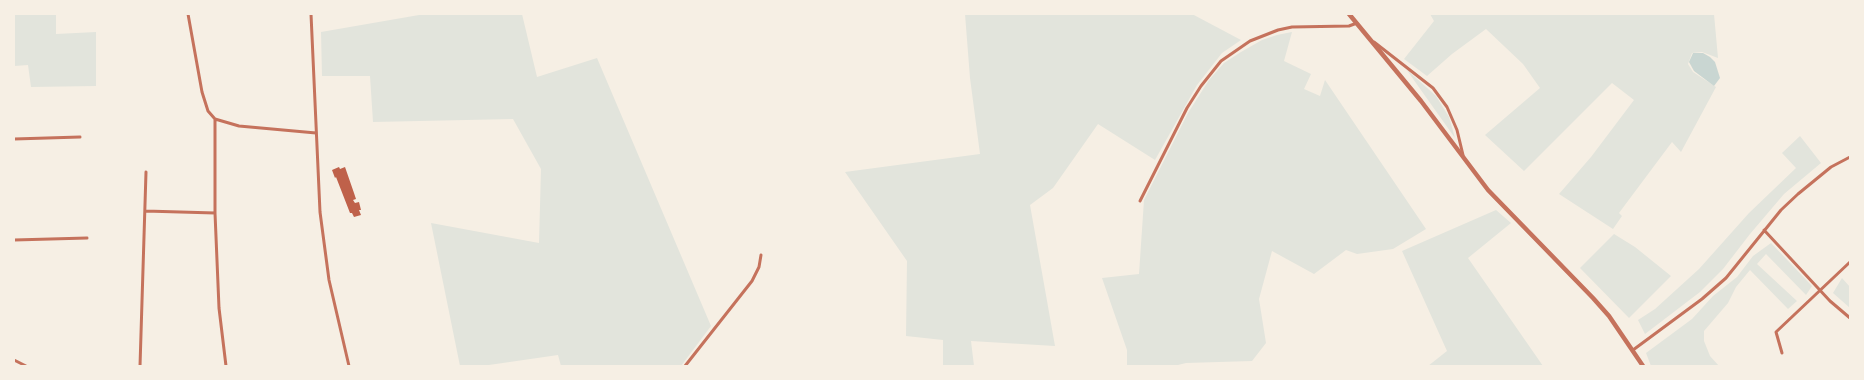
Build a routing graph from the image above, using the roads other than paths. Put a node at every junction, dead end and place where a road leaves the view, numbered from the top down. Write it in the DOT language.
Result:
graph roads {
  1 [pos="188,14"];
  2 [pos="312,14"];
  3 [pos="1349,14"];
  4 [pos="1358,23"];
  5 [pos="1373,41"];
  6 [pos="215,119"];
  7 [pos="316,133"];
  8 [pos="80,137"];
  9 [pos="14,139"];
  10 [pos="1850,157"];
  11 [pos="1464,160"];
  12 [pos="146,172"];
  13 [pos="1140,201"];
  14 [pos="145,211"];
  15 [pos="215,213"];
  16 [pos="1764,230"];
  17 [pos="87,238"];
  18 [pos="14,240"];
  19 [pos="761,255"];
  20 [pos="1850,262"];
  21 [pos="1820,290"];
  22 [pos="1850,318"];
  23 [pos="1633,350"];
  24 [pos="1782,353"];
  25 [pos="14,360"];
  26 [pos="26,366"];
  27 [pos="140,366"];
  28 [pos="226,366"];
  29 [pos="349,366"];
  30 [pos="685,366"];
  31 [pos="1643,366"];
  1 -- 6 [label="street"];
  2 -- 7 [label="street"];
  3 -- 4 [label="street"];
  4 -- 5 [label="street"];
  4 -- 13 [label="street"];
  5 -- 11 [label="street"];
  5 -- 11 [label="street"];
  6 -- 7 [label="street"];
  6 -- 15 [label="street"];
  7 -- 29 [label="street"];
  8 -- 9 [label="street"];
  10 -- 16 [label="street"];
  11 -- 23 [label="street"];
  12 -- 14 [label="street"];
  14 -- 15 [label="street"];
  14 -- 27 [label="street"];
  15 -- 28 [label="street"];
  16 -- 21 [label="street"];
  16 -- 23 [label="street"];
  17 -- 18 [label="street"];
  19 -- 30 [label="street"];
  20 -- 21 [label="street"];
  21 -- 22 [label="street"];
  21 -- 24 [label="street"];
  23 -- 31 [label="street"];
  25 -- 26 [label="street"];
}
